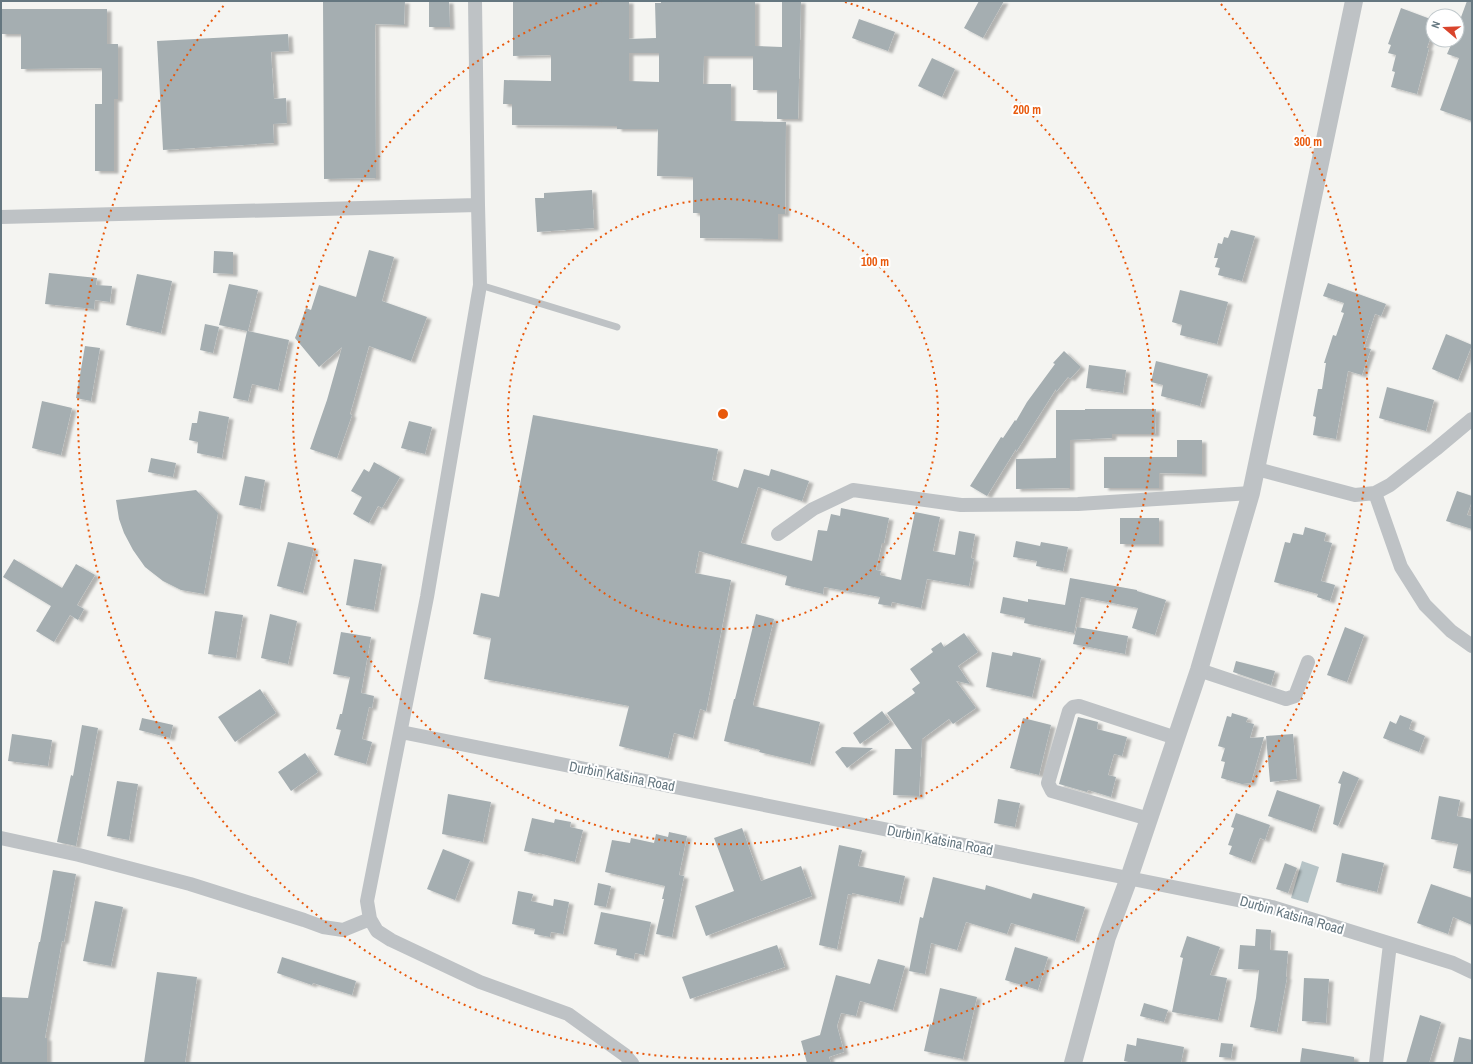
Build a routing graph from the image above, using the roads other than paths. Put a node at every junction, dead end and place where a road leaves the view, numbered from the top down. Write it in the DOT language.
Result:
graph roads {
  1 [pos="475,1"];
  2 [pos="1354,1"];
  3 [pos="478,205"];
  4 [pos="1,217"];
  5 [pos="480,285"];
  6 [pos="617,327"];
  7 [pos="1472,419"];
  8 [pos="1256,469"];
  9 [pos="1251,493"];
  10 [pos="1375,493"];
  11 [pos="778,534"];
  12 [pos="1472,646"];
  13 [pos="1308,662"];
  14 [pos="1199,670"];
  15 [pos="401,732"];
  16 [pos="1176,738"];
  17 [pos="1149,819"];
  18 [pos="1,838"];
  19 [pos="1129,878"];
  20 [pos="370,919"];
  21 [pos="1390,944"];
  22 [pos="1472,972"];
  23 [pos="632,1063"];
  24 [pos="1073,1063"];
  25 [pos="1376,1063"];
  1 -- 3 [label="street"];
  2 -- 8 [label="street"];
  3 -- 4 [label="street"];
  3 -- 5 [label="street"];
  5 -- 6 [label="lane"];
  5 -- 15 [label="street"];
  7 -- 10 [label="street"];
  8 -- 9 [label="street"];
  8 -- 10 [label="street"];
  9 -- 11 [label="street"];
  9 -- 14 [label="street"];
  10 -- 12 [label="street"];
  13 -- 14 [label="street"];
  14 -- 16 [label="street"];
  15 -- 19 [label="street, Durbin Katsina Road"];
  15 -- 20 [label="street"];
  16 -- 17 [label="street"];
  16 -- 17 [label="street"];
  17 -- 19 [label="street"];
  18 -- 20 [label="street"];
  19 -- 21 [label="street, Durbin Katsina Road"];
  19 -- 24 [label="street"];
  20 -- 23 [label="street"];
  21 -- 22 [label="street, Durbin Katsina Road"];
  21 -- 25 [label="street"];
}
